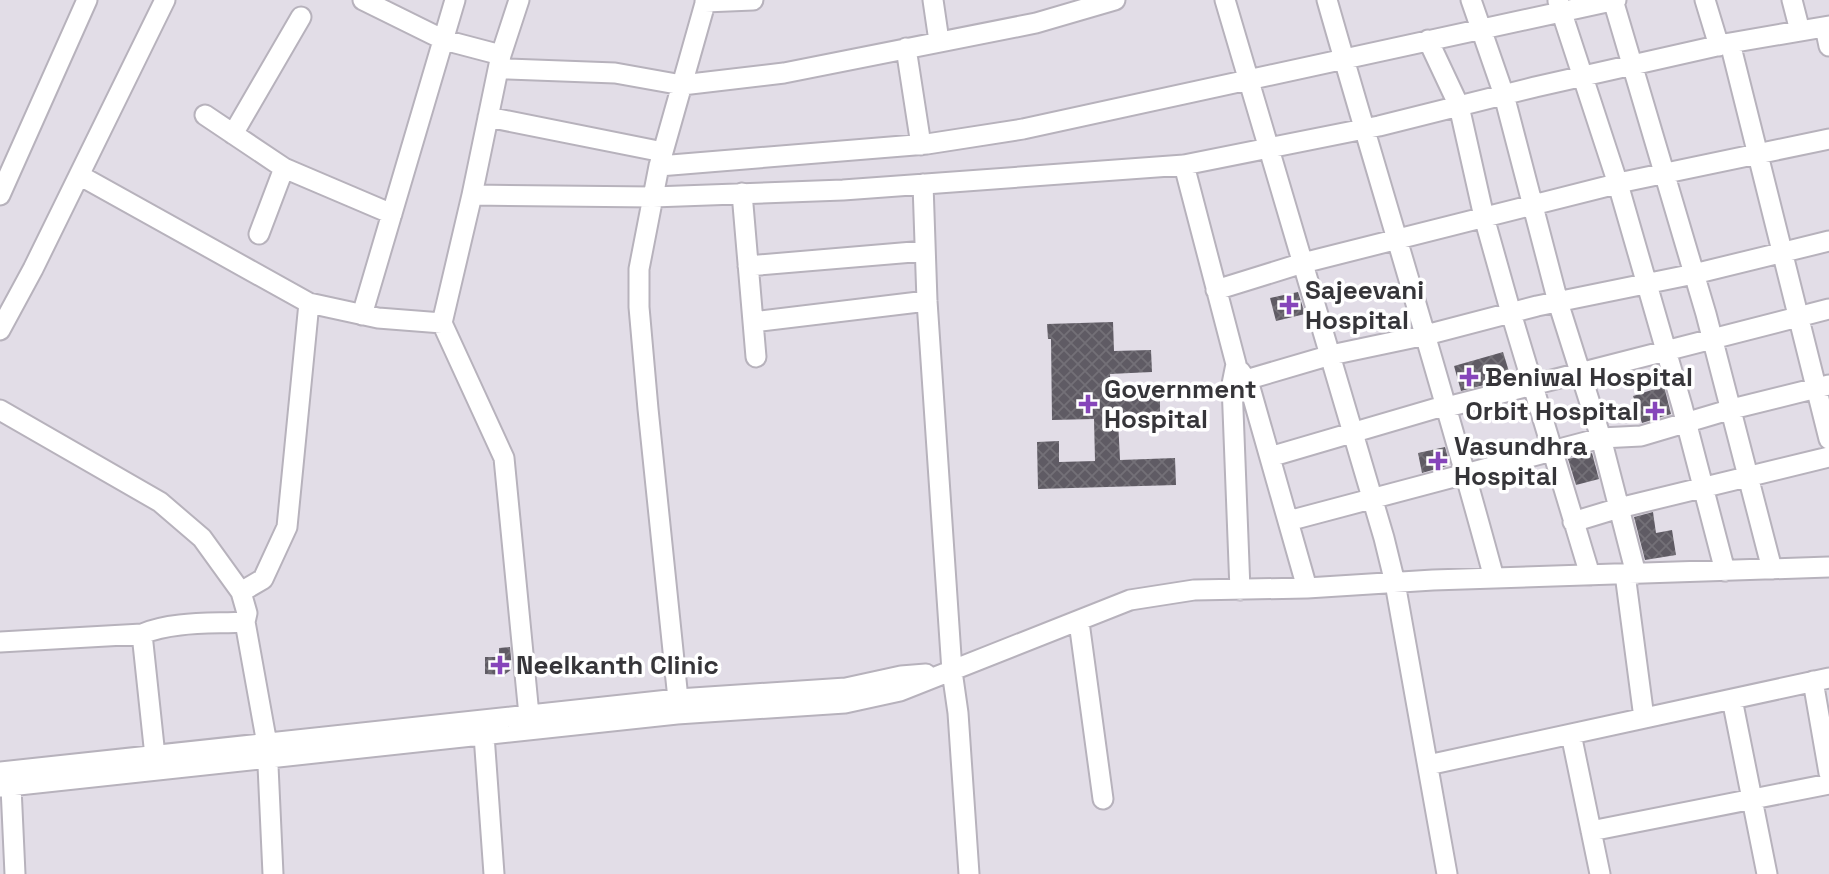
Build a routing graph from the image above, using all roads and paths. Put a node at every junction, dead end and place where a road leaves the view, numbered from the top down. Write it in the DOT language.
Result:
graph roads {
  1 [pos="87,0"];
  2 [pos="165,0"];
  3 [pos="363,0"];
  4 [pos="455,0"];
  5 [pos="519,0"];
  6 [pos="753,0"];
  7 [pos="933,0"];
  8 [pos="1115,0"];
  9 [pos="1225,0"];
  10 [pos="1327,0"];
  11 [pos="1471,0"];
  12 [pos="1614,0"];
  13 [pos="1705,0"];
  14 [pos="1792,0"];
  15 [pos="706,1"];
  16 [pos="1560,5"];
  17 [pos="302,17"];
  18 [pos="1479,28"];
  19 [pos="1800,31"];
  20 [pos="1827,33"];
  21 [pos="444,40"];
  22 [pos="1428,40"];
  23 [pos="939,41"];
  24 [pos="1724,45"];
  25 [pos="906,48"];
  26 [pos="1343,58"];
  27 [pos="500,60"];
  28 [pos="1631,65"];
  29 [pos="1583,76"];
  30 [pos="1248,79"];
  31 [pos="682,85"];
  32 [pos="1504,95"];
  33 [pos="1459,106"];
  34 [pos="205,115"];
  35 [pos="488,117"];
  36 [pos="1364,130"];
  37 [pos="233,134"];
  38 [pos="1829,139"];
  39 [pos="921,145"];
  40 [pos="1269,149"];
  41 [pos="1757,153"];
  42 [pos="661,159"];
  43 [pos="1184,165"];
  44 [pos="284,168"];
  45 [pos="79,175"];
  46 [pos="1664,175"];
  47 [pos="923,184"];
  48 [pos="1618,184"];
  49 [pos="742,193"];
  50 [pos="0,195"];
  51 [pos="472,195"];
  52 [pos="653,197"];
  53 [pos="1532,205"];
  54 [pos="392,214"];
  55 [pos="1484,217"];
  56 [pos="260,234"];
  57 [pos="1397,239"];
  58 [pos="1829,241"];
  59 [pos="925,251"];
  60 [pos="1784,252"];
  61 [pos="1303,263"];
  62 [pos="748,266"];
  63 [pos="1694,274"];
  64 [pos="1647,284"];
  65 [pos="1216,290"];
  66 [pos="927,301"];
  67 [pos="1558,302"];
  68 [pos="309,303"];
  69 [pos="1829,309"];
  70 [pos="1511,313"];
  71 [pos="362,315"];
  72 [pos="1799,316"];
  73 [pos="753,322"];
  74 [pos="442,323"];
  75 [pos="0,330"];
  76 [pos="1426,335"];
  77 [pos="1712,338"];
  78 [pos="1665,350"];
  79 [pos="1331,355"];
  80 [pos="756,358"];
  81 [pos="1580,372"];
  82 [pos="1238,376"];
  83 [pos="1533,384"];
  84 [pos="1823,386"];
  85 [pos="1447,406"];
  86 [pos="1732,409"];
  87 [pos="0,410"];
  88 [pos="1686,423"];
  89 [pos="1354,433"];
  90 [pos="1601,438"];
  91 [pos="1829,439"];
  92 [pos="1552,451"];
  93 [pos="1270,457"];
  94 [pos="1829,457"];
  95 [pos="1466,473"];
  96 [pos="1749,477"];
  97 [pos="1703,489"];
  98 [pos="1373,498"];
  99 [pos="1619,508"];
  100 [pos="1289,521"];
  101 [pos="1573,522"];
  102 [pos="1829,567"];
  103 [pos="1772,569"];
  104 [pos="1725,571"];
  105 [pos="1631,574"];
  106 [pos="1590,575"];
  107 [pos="1493,578"];
  108 [pos="1395,583"];
  109 [pos="1307,588"];
  110 [pos="1240,590"];
  111 [pos="241,592"];
  112 [pos="245,622"];
  113 [pos="1079,622"];
  114 [pos="142,634"];
  115 [pos="0,642"];
  116 [pos="952,671"];
  117 [pos="1821,680"];
  118 [pos="678,699"];
  119 [pos="1732,699"];
  120 [pos="529,715"];
  121 [pos="1644,718"];
  122 [pos="1571,734"];
  123 [pos="484,735"];
  124 [pos="267,752"];
  125 [pos="155,756"];
  126 [pos="1428,765"];
  127 [pos="1829,773"];
  128 [pos="4,782"];
  129 [pos="1829,784"];
  130 [pos="1752,798"];
  131 [pos="1103,799"];
  132 [pos="1591,831"];
  133 [pos="15,874"];
  134 [pos="273,874"];
  135 [pos="494,874"];
  136 [pos="969,874"];
  137 [pos="1447,874"];
  138 [pos="1600,874"];
  139 [pos="1768,874"];
  1 -- 50 [label="street"];
  2 -- 45 [label="street"];
  3 -- 21 [label="street"];
  4 -- 21 [label="street"];
  5 -- 27 [label="street"];
  6 -- 15 [label="street"];
  7 -- 23 [label="street"];
  8 -- 23 [label="street"];
  9 -- 30 [label="street"];
  10 -- 26 [label="street"];
  11 -- 18 [label="street"];
  12 -- 16 [label="street"];
  12 -- 28 [label="street"];
  13 -- 24 [label="street"];
  14 -- 19 [label="street"];
  15 -- 31 [label="street"];
  16 -- 18 [label="street"];
  16 -- 29 [label="street"];
  17 -- 37 [label="street"];
  18 -- 22 [label="street"];
  18 -- 32 [label="street"];
  19 -- 20 [label="street"];
  19 -- 24 [label="street"];
  21 -- 27 [label="street"];
  21 -- 54 [label="street"];
  22 -- 26 [label="street"];
  22 -- 33 [label="street"];
  23 -- 25 [label="street"];
  24 -- 28 [label="street"];
  24 -- 41 [label="street"];
  25 -- 31 [label="street"];
  25 -- 39 [label="street"];
  26 -- 30 [label="street"];
  26 -- 36 [label="street"];
  27 -- 31 [label="street"];
  27 -- 35 [label="street"];
  28 -- 29 [label="street"];
  28 -- 46 [label="street"];
  29 -- 32 [label="street"];
  29 -- 48 [label="street"];
  30 -- 39 [label="street"];
  30 -- 40 [label="street"];
  31 -- 42 [label="street"];
  32 -- 33 [label="street"];
  32 -- 53 [label="street"];
  33 -- 36 [label="street"];
  33 -- 55 [label="street"];
  34 -- 37 [label="street"];
  35 -- 42 [label="street"];
  35 -- 51 [label="street"];
  36 -- 40 [label="street"];
  36 -- 57 [label="street"];
  37 -- 44 [label="street"];
  38 -- 41 [label="street"];
  39 -- 42 [label="street"];
  40 -- 43 [label="street"];
  40 -- 61 [label="street"];
  41 -- 46 [label="street"];
  41 -- 60 [label="street"];
  42 -- 52 [label="street"];
  43 -- 47 [label="street"];
  43 -- 65 [label="street"];
  44 -- 54 [label="street"];
  44 -- 56 [label="street"];
  45 -- 68 [label="street"];
  45 -- 75 [label="street"];
  46 -- 48 [label="street"];
  46 -- 63 [label="street"];
  47 -- 49 [label="street"];
  47 -- 59 [label="street"];
  48 -- 53 [label="street"];
  48 -- 64 [label="street"];
  49 -- 52 [label="street"];
  49 -- 62 [label="street"];
  51 -- 52 [label="street"];
  51 -- 74 [label="street"];
  52 -- 118 [label="street"];
  53 -- 55 [label="street"];
  53 -- 67 [label="street"];
  54 -- 71 [label="street"];
  55 -- 57 [label="street"];
  55 -- 70 [label="street"];
  57 -- 61 [label="street"];
  57 -- 76 [label="street"];
  58 -- 60 [label="street"];
  59 -- 62 [label="street"];
  59 -- 66 [label="street"];
  60 -- 63 [label="street"];
  60 -- 72 [label="street"];
  61 -- 65 [label="street"];
  61 -- 79 [label="street"];
  62 -- 73 [label="street"];
  63 -- 64 [label="street"];
  63 -- 77 [label="street"];
  64 -- 67 [label="street"];
  64 -- 78 [label="street"];
  65 -- 82 [label="street"];
  66 -- 73 [label="street"];
  66 -- 116 [label="street"];
  67 -- 70 [label="street"];
  67 -- 81 [label="street"];
  68 -- 71 [label="street"];
  68 -- 111 [label="street"];
  69 -- 72 [label="street"];
  70 -- 76 [label="street"];
  70 -- 83 [label="street"];
  71 -- 74 [label="street"];
  72 -- 77 [label="street"];
  72 -- 84 [label="street"];
  73 -- 80 [label="street"];
  74 -- 120 [label="street"];
  76 -- 79 [label="street"];
  76 -- 85 [label="street"];
  77 -- 78 [label="street"];
  77 -- 86 [label="street"];
  78 -- 81 [label="street"];
  78 -- 88 [label="street"];
  79 -- 82 [label="street"];
  79 -- 89 [label="street"];
  81 -- 83 [label="street"];
  81 -- 90 [label="street"];
  82 -- 93 [label="street"];
  82 -- 110 [label="street"];
  83 -- 85 [label="street"];
  83 -- 92 [label="street"];
  84 -- 86 [label="street"];
  84 -- 91 [label="street"];
  85 -- 89 [label="street"];
  85 -- 95 [label="street"];
  86 -- 88 [label="street"];
  86 -- 96 [label="street"];
  87 -- 111 [label="street"];
  88 -- 90 [label="street"];
  88 -- 97 [label="street"];
  89 -- 93 [label="street"];
  89 -- 98 [label="street"];
  90 -- 92 [label="street"];
  90 -- 99 [label="street"];
  92 -- 95 [label="street"];
  92 -- 101 [label="street"];
  93 -- 100 [label="street"];
  94 -- 96 [label="street"];
  95 -- 98 [label="street"];
  95 -- 107 [label="street"];
  96 -- 97 [label="street"];
  96 -- 103 [label="street"];
  97 -- 99 [label="street"];
  97 -- 104 [label="street"];
  98 -- 100 [label="street"];
  98 -- 108 [label="street"];
  99 -- 101 [label="street"];
  99 -- 105 [label="street"];
  100 -- 109 [label="street"];
  101 -- 106 [label="street"];
  102 -- 103 [label="street"];
  103 -- 104 [label="street"];
  104 -- 105 [label="street"];
  105 -- 106 [label="street"];
  105 -- 121 [label="street"];
  106 -- 107 [label="street"];
  107 -- 108 [label="street"];
  108 -- 109 [label="street"];
  108 -- 126 [label="street"];
  109 -- 110 [label="street"];
  110 -- 113 [label="street"];
  111 -- 112 [label="street"];
  112 -- 114 [label="street"];
  112 -- 124 [label="street"];
  113 -- 116 [label="street"];
  113 -- 131 [label="street"];
  114 -- 115 [label="street"];
  114 -- 125 [label="street"];
  116 -- 118 [label="street"];
  116 -- 123 [label="street"];
  116 -- 136 [label="street"];
  117 -- 119 [label="street"];
  117 -- 127 [label="street"];
  118 -- 120 [label="street"];
  119 -- 121 [label="street"];
  119 -- 130 [label="street"];
  120 -- 124 [label="street"];
  121 -- 122 [label="street"];
  122 -- 126 [label="street"];
  122 -- 132 [label="street"];
  123 -- 124 [label="street"];
  123 -- 135 [label="street"];
  124 -- 125 [label="street"];
  124 -- 128 [label="street"];
  124 -- 134 [label="street"];
  125 -- 128 [label="street"];
  126 -- 137 [label="street"];
  128 -- 133 [label="street"];
  129 -- 130 [label="street"];
  130 -- 132 [label="street"];
  130 -- 139 [label="street"];
  132 -- 138 [label="street"];
}
